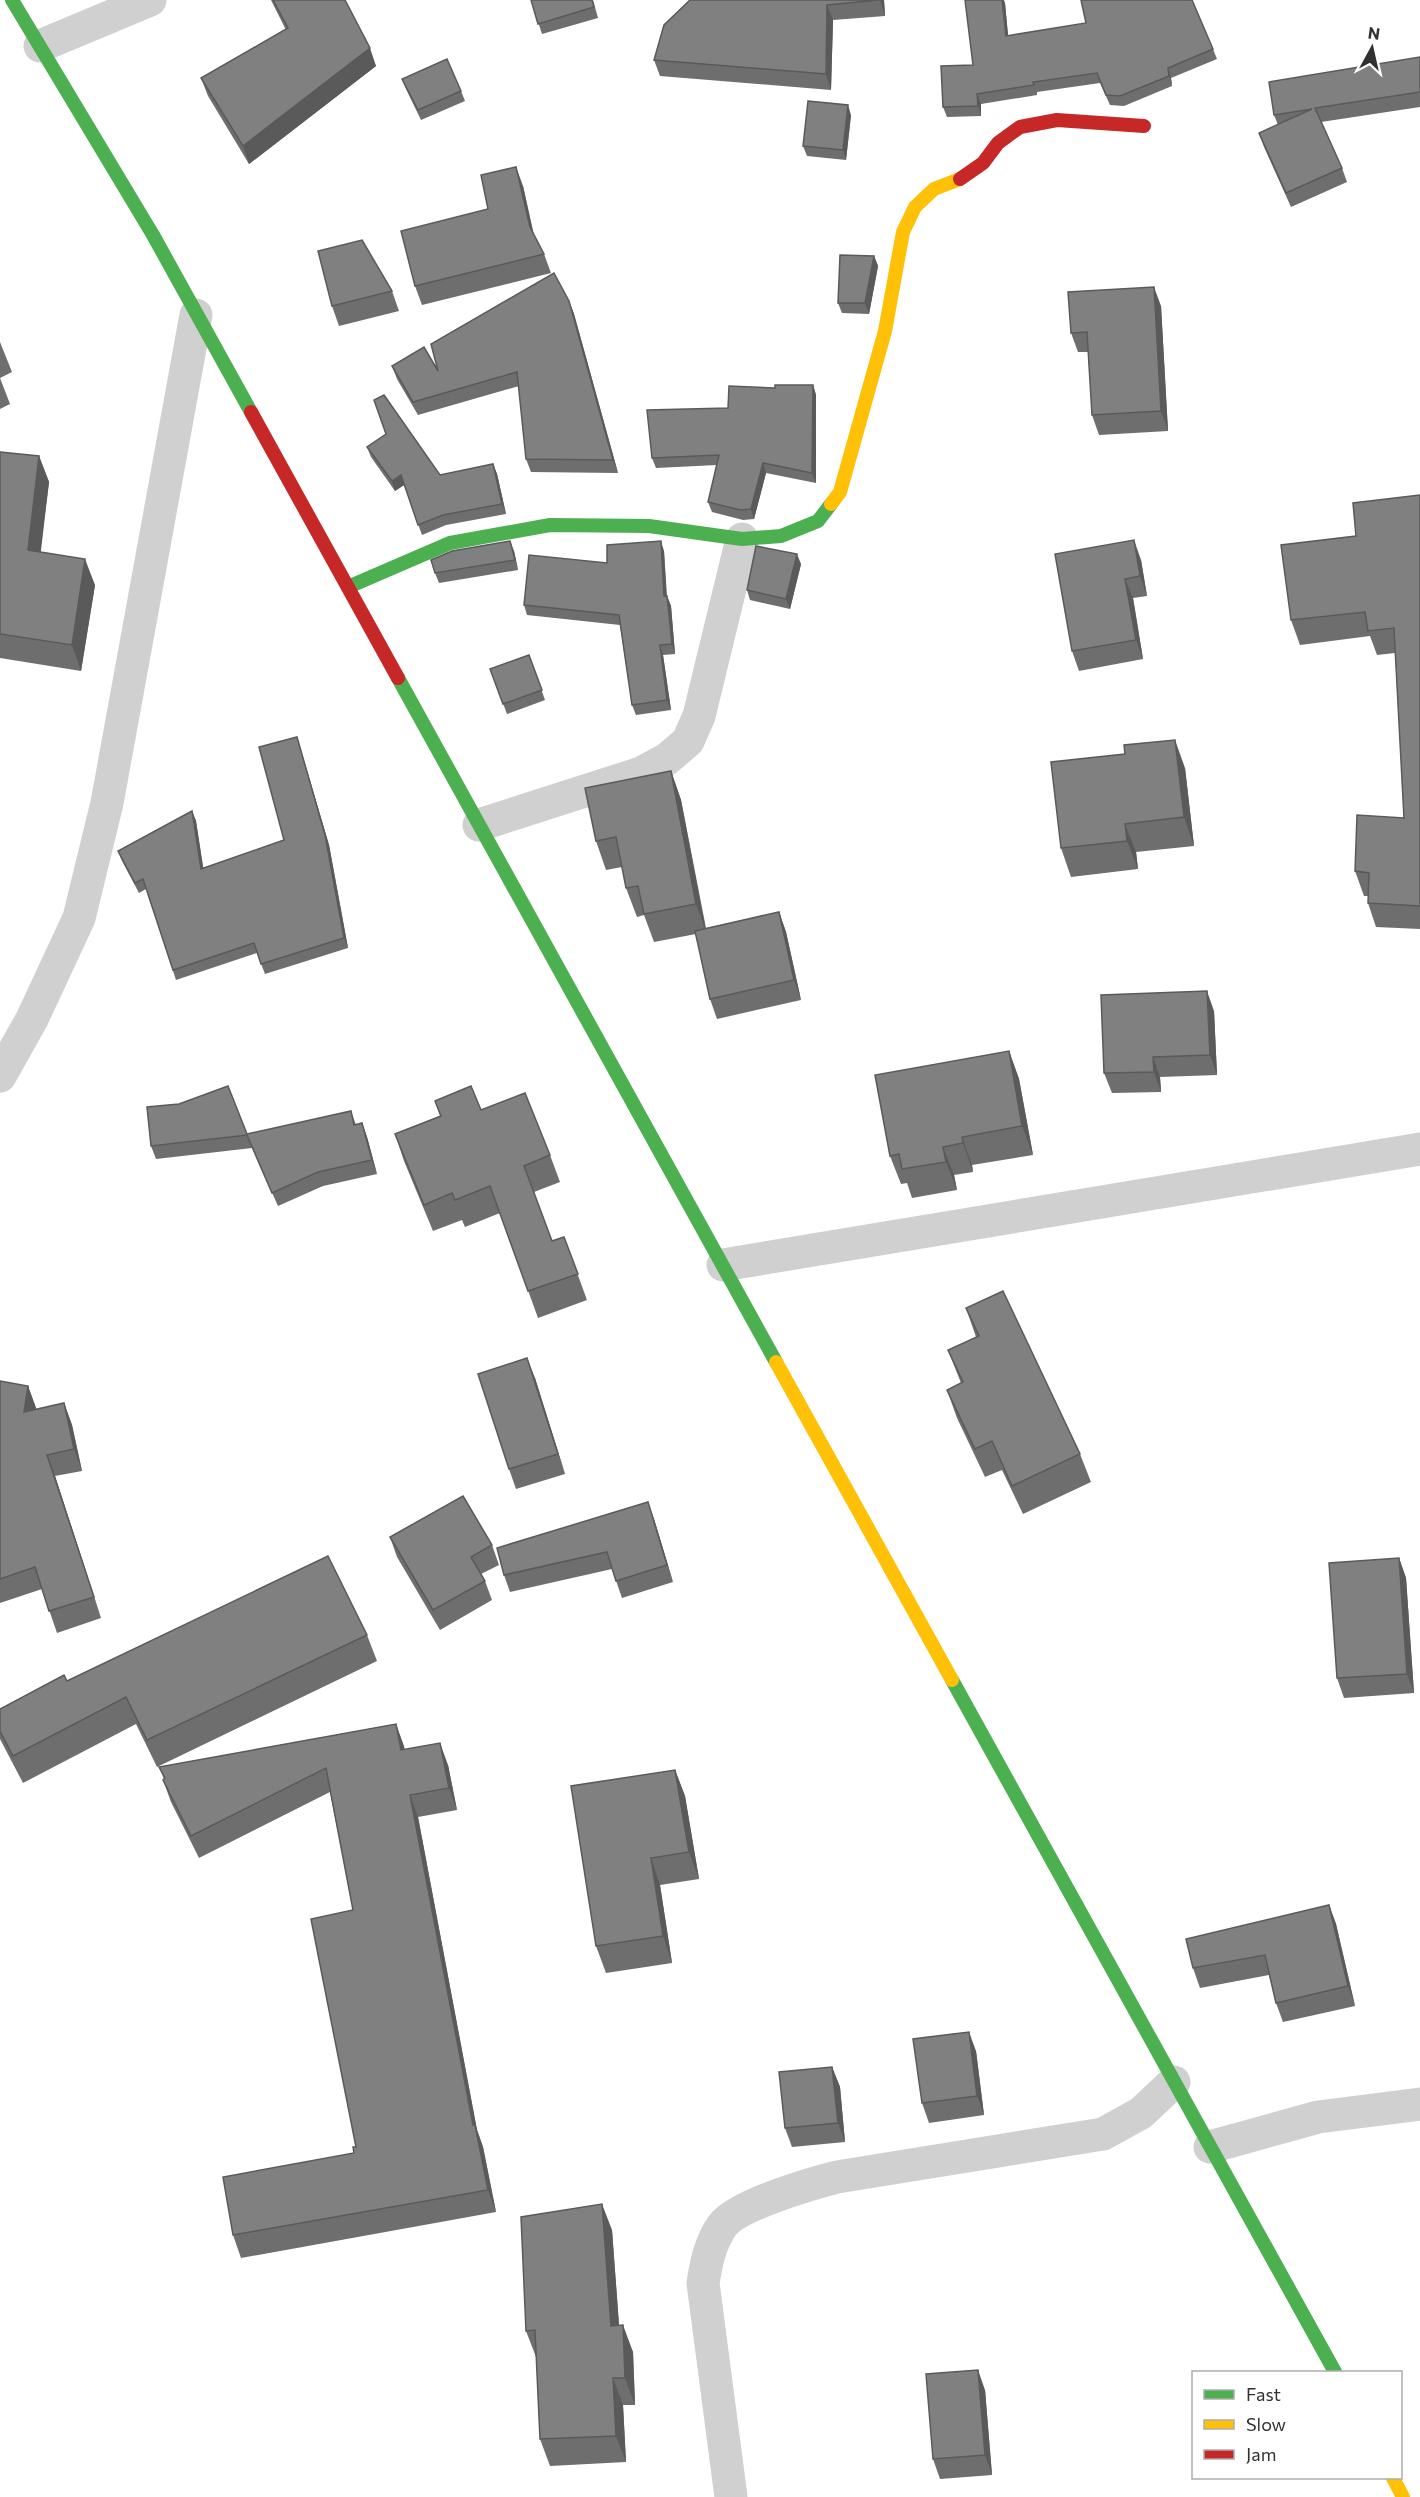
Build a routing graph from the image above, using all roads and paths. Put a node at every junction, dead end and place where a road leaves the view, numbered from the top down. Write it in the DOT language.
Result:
graph roads {
  1 [pos="12,0"];
  2 [pos="150,0"];
  3 [pos="40,46"];
  4 [pos="1144,126"];
  5 [pos="196,315"];
  6 [pos="742,539"];
  7 [pos="348,587"];
  8 [pos="479,825"];
  9 [pos="0,1076"];
  10 [pos="1420,1149"];
  11 [pos="723,1265"];
  12 [pos="1174,2082"];
  13 [pos="1420,2104"];
  14 [pos="1210,2147"];
  15 [pos="1334,2371"];
  16 [pos="1394,2479"];
  17 [pos="731,2497"];
  18 [pos="1403,2497"];
  1 -- 3 [label="street"];
  2 -- 3 [label="street"];
  3 -- 5 [label="street"];
  4 -- 6 [label="street"];
  5 -- 7 [label="street"];
  5 -- 9 [label="street"];
  6 -- 7 [label="street"];
  6 -- 8 [label="street"];
  7 -- 8 [label="street"];
  8 -- 11 [label="street"];
  10 -- 11 [label="street"];
  11 -- 12 [label="street"];
  12 -- 14 [label="street"];
  12 -- 17 [label="street"];
  13 -- 14 [label="street"];
  14 -- 15 [label="street"];
  16 -- 18 [label="street"];
}
